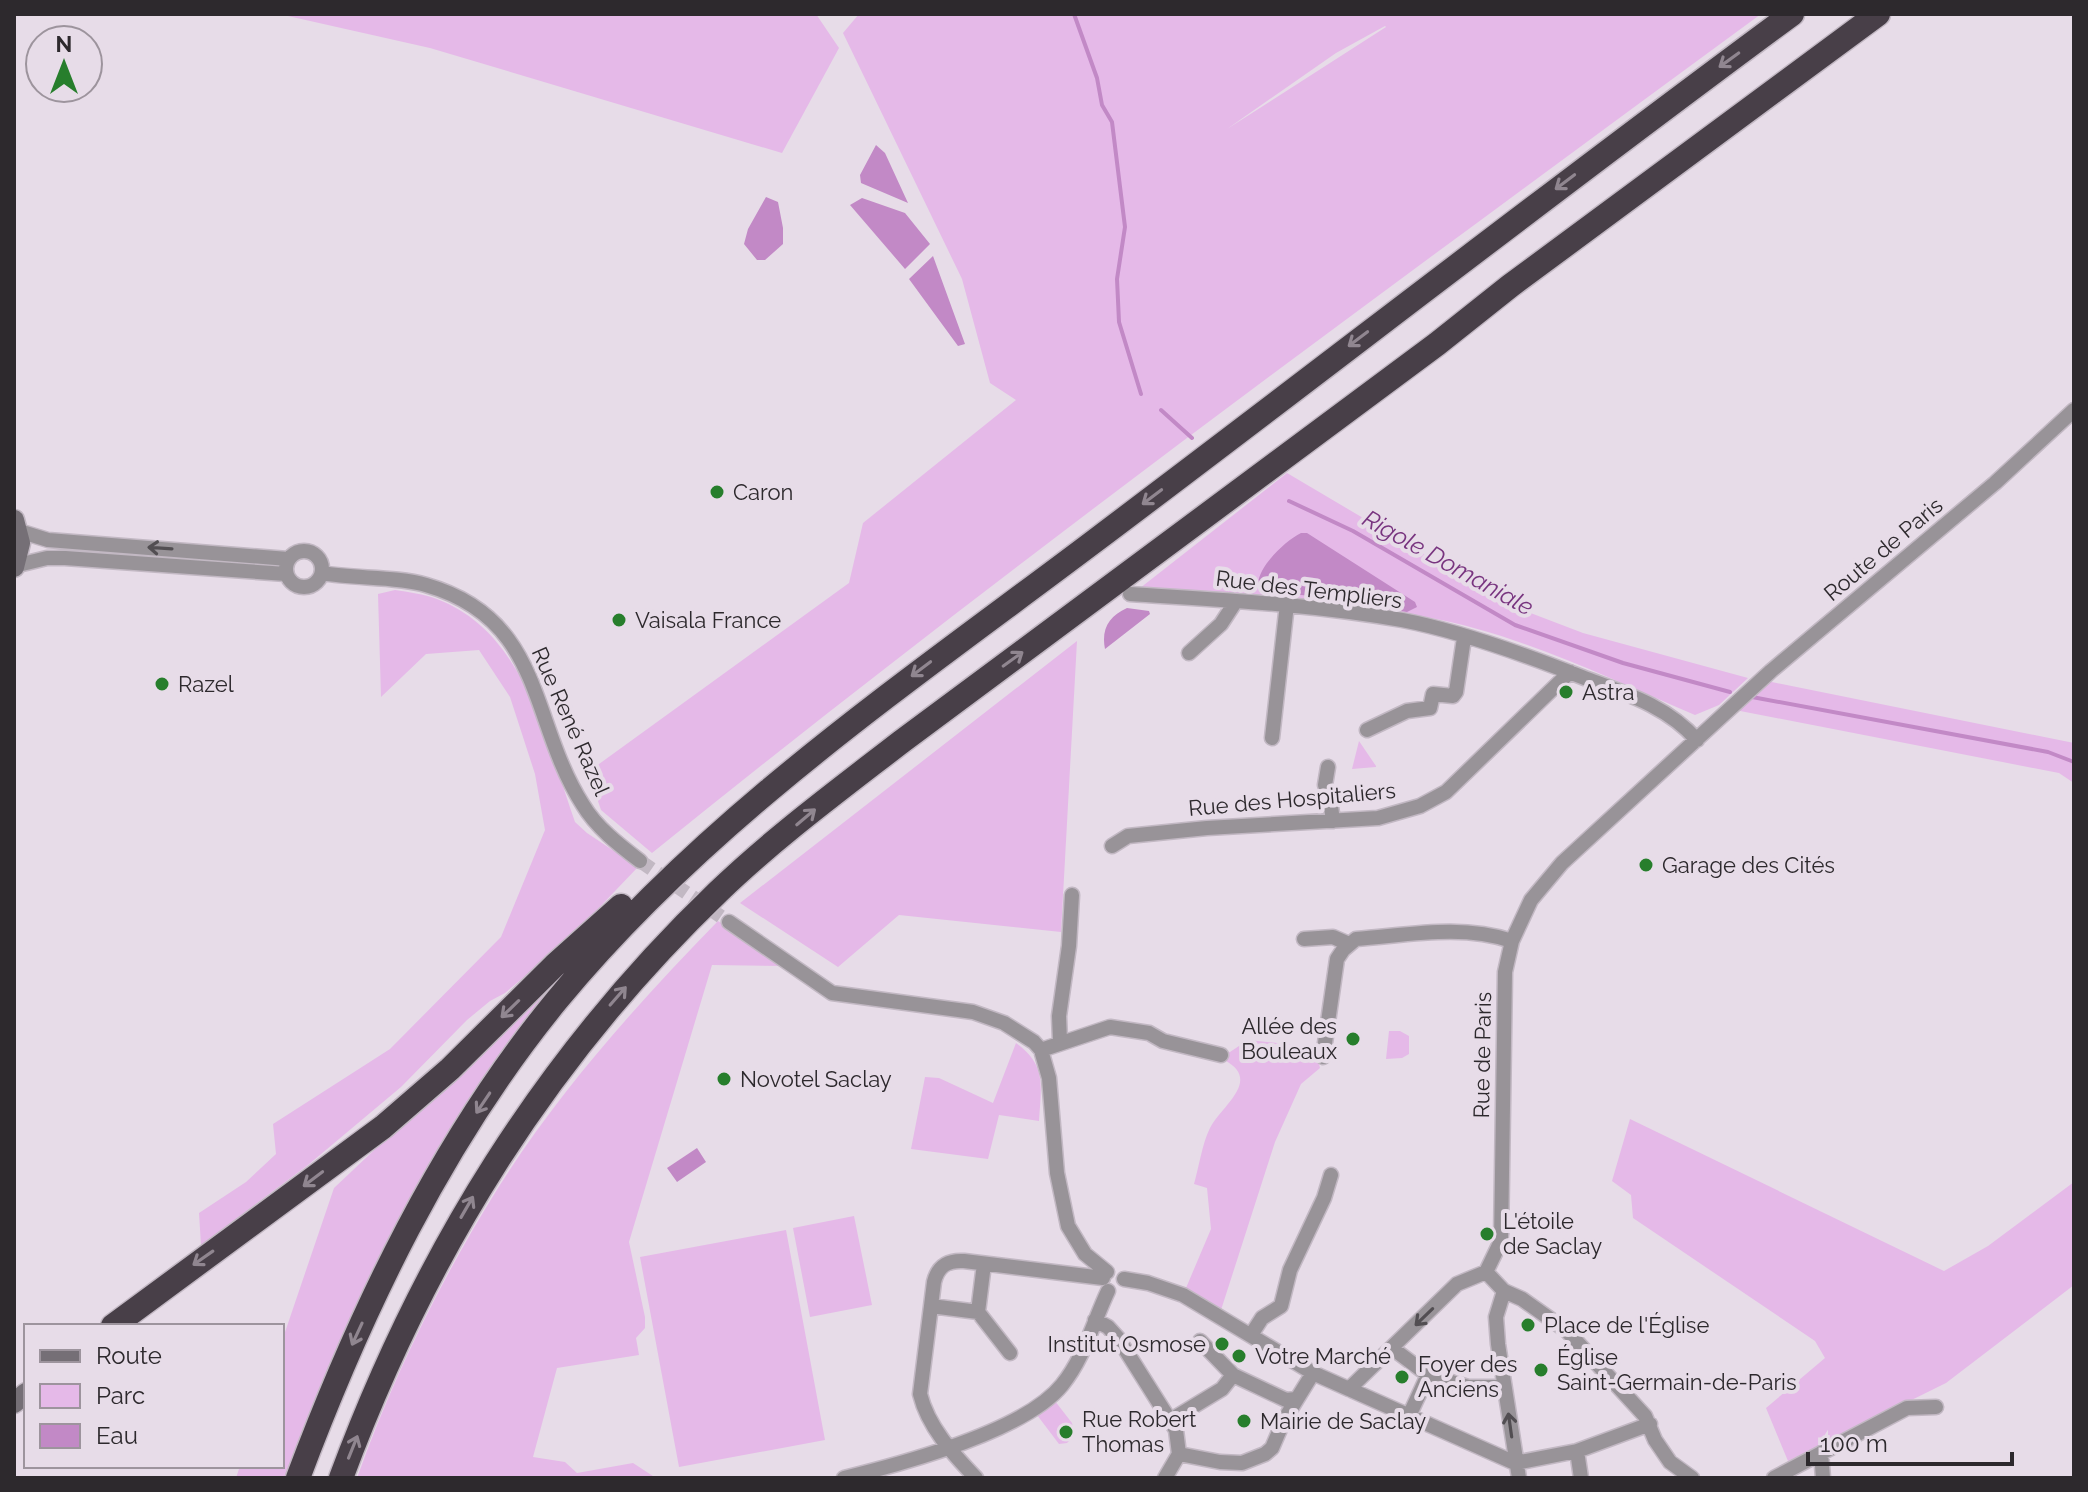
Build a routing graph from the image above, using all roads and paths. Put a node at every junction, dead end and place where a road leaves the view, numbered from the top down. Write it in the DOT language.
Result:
graph roads {
  1 [pos="1792,14"];
  2 [pos="1878,14"];
  3 [pos="2074,410"];
  4 [pos="16,526"];
  5 [pos="287,566"];
  6 [pos="14,567"];
  7 [pos="322,573"];
  8 [pos="1130,594"];
  9 [pos="1236,601"];
  10 [pos="1287,604"];
  11 [pos="1464,638"];
  12 [pos="1189,653"];
  13 [pos="1570,672"];
  14 [pos="1720,720"];
  15 [pos="1367,730"];
  16 [pos="1272,738"];
  17 [pos="1697,740"];
  18 [pos="1328,767"];
  19 [pos="1333,821"];
  20 [pos="1112,846"];
  21 [pos="640,861"];
  22 [pos="677,872"];
  23 [pos="1072,895"];
  24 [pos="729,922"];
  25 [pos="1304,939"];
  26 [pos="1512,941"];
  27 [pos="1349,944"];
  28 [pos="1060,1041"];
  29 [pos="1041,1050"];
  30 [pos="1221,1055"];
  31 [pos="1323,1057"];
  32 [pos="1331,1175"];
  33 [pos="984,1264"];
  34 [pos="1486,1272"];
  35 [pos="1106,1281"];
  36 [pos="1504,1291"];
  37 [pos="931,1306"];
  38 [pos="978,1312"];
  39 [pos="1095,1320"];
  40 [pos="116,1324"];
  41 [pos="1251,1335"];
  42 [pos="1200,1341"];
  43 [pos="1392,1348"];
  44 [pos="1010,1353"];
  45 [pos="1313,1373"];
  46 [pos="1233,1375"];
  47 [pos="1428,1375"];
  48 [pos="1504,1387"];
  49 [pos="1349,1389"];
  50 [pos="1296,1399"];
  51 [pos="1936,1407"];
  52 [pos="1409,1416"];
  53 [pos="1171,1420"];
  54 [pos="1650,1424"];
  55 [pos="946,1447"];
  56 [pos="1577,1451"];
  57 [pos="1821,1453"];
  58 [pos="1179,1454"];
  59 [pos="1220,1462"];
  60 [pos="898,1471"];
  61 [pos="1517,1471"];
  62 [pos="298,1478"];
  63 [pos="341,1478"];
  64 [pos="844,1478"];
  65 [pos="976,1478"];
  66 [pos="1165,1478"];
  67 [pos="1220,1478"];
  68 [pos="1581,1478"];
  69 [pos="1692,1478"];
  70 [pos="1774,1478"];
  71 [pos="1823,1478"];
  1 -- 22 [label="highway, one-way"];
  63 -- 2 [label="highway, one-way"];
  3 -- 14 [label="street, Route de Paris"];
  5 -- 4 [label="street, Rue René Razel, one-way"];
  4 -- 6 [label="main road"];
  5 -- 6 [label="street, Rue René Razel"];
  5 -- 7 [label="street, Rue René Razel"];
  5 -- 7 [label="street, Rue René Razel"];
  7 -- 21 [label="street, Rue René Razel"];
  8 -- 9 [label="street, Rue des Templiers"];
  9 -- 10 [label="street, Rue des Templiers"];
  9 -- 12 [label="street"];
  10 -- 11 [label="street, Rue des Templiers"];
  10 -- 16 [label="street"];
  11 -- 13 [label="street, Rue des Templiers"];
  11 -- 15 [label="street"];
  13 -- 17 [label="street, Rue des Templiers"];
  13 -- 19 [label="street, Rue des Hospitaliers"];
  14 -- 17 [label="street, Rue de Paris"];
  17 -- 26 [label="street, Rue de Paris"];
  18 -- 19 [label="street"];
  19 -- 20 [label="street, Rue des Hospitaliers"];
  22 -- 40 [label="highway, one-way"];
  22 -- 62 [label="highway, one-way"];
  23 -- 28 [label="street"];
  24 -- 29 [label="street"];
  25 -- 27 [label="street"];
  26 -- 27 [label="street"];
  26 -- 34 [label="street, Rue de Paris"];
  27 -- 31 [label="street"];
  28 -- 29 [label="street"];
  28 -- 30 [label="street"];
  29 -- 35 [label="street"];
  32 -- 41 [label="street"];
  33 -- 35 [label="street"];
  33 -- 37 [label="street"];
  33 -- 38 [label="street"];
  34 -- 36 [label="street"];
  34 -- 43 [label="street, one-way"];
  35 -- 39 [label="street"];
  35 -- 41 [label="street"];
  36 -- 48 [label="street"];
  36 -- 54 [label="street"];
  37 -- 38 [label="street"];
  37 -- 55 [label="street"];
  38 -- 44 [label="street"];
  39 -- 53 [label="street"];
  39 -- 55 [label="street"];
  41 -- 45 [label="street"];
  42 -- 46 [label="street"];
  43 -- 47 [label="street"];
  43 -- 49 [label="street"];
  45 -- 49 [label="street"];
  45 -- 50 [label="street"];
  46 -- 50 [label="street"];
  46 -- 53 [label="street"];
  47 -- 48 [label="street"];
  47 -- 52 [label="street"];
  61 -- 48 [label="street, one-way"];
  49 -- 52 [label="street"];
  50 -- 59 [label="street"];
  51 -- 57 [label="street"];
  52 -- 61 [label="street"];
  53 -- 58 [label="street"];
  54 -- 56 [label="street"];
  54 -- 69 [label="street"];
  55 -- 60 [label="street"];
  55 -- 65 [label="street"];
  56 -- 61 [label="street"];
  56 -- 68 [label="street"];
  57 -- 70 [label="street"];
  57 -- 71 [label="street"];
  58 -- 59 [label="street"];
  58 -- 66 [label="street"];
  59 -- 67 [label="street"];
  60 -- 64 [label="street"];
}
